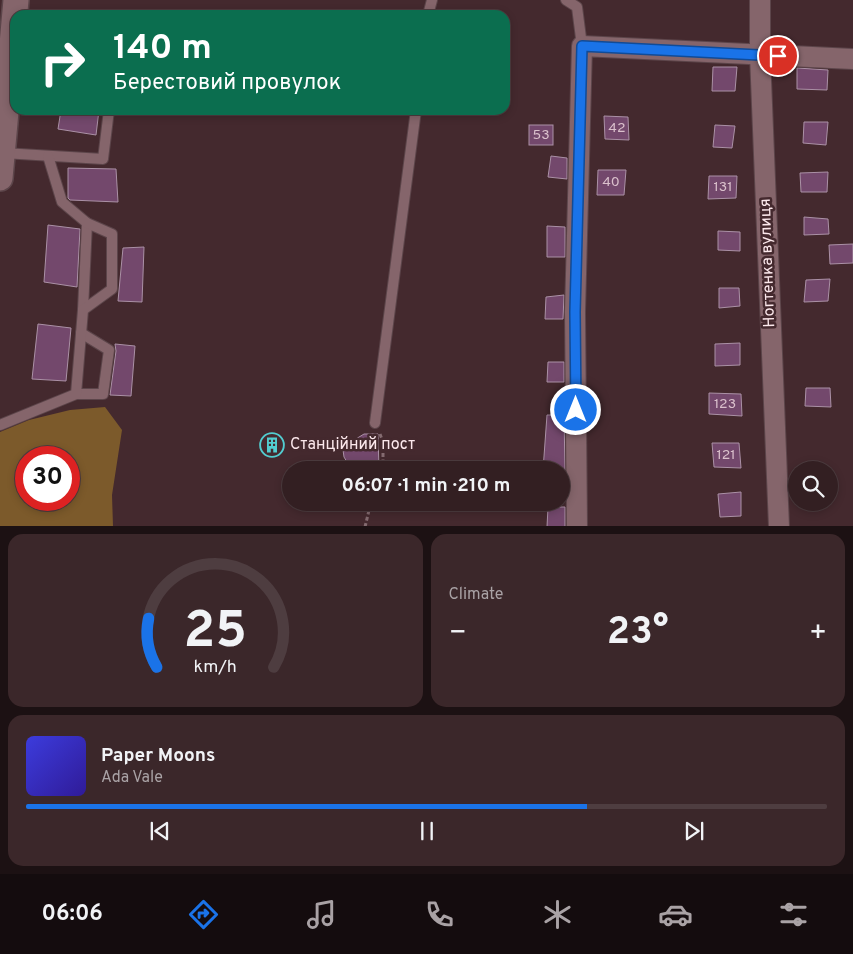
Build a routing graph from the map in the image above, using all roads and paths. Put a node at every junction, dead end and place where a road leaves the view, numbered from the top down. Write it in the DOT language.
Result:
graph roads {
  1 [pos="566,0"];
  2 [pos="760,0"];
  3 [pos="582,46"];
  4 [pos="760,55"];
  5 [pos="853,59"];
  6 [pos="10,76"];
  7 [pos="108,115"];
  8 [pos="415,115"];
  9 [pos="4,153"];
  10 [pos="48,156"];
  11 [pos="0,178"];
  12 [pos="88,223"];
  13 [pos="83,310"];
  14 [pos="81,333"];
  15 [pos="76,394"];
  16 [pos="375,423"];
  17 [pos="0,425"];
  18 [pos="383,461"];
  19 [pos="369,511"];
  20 [pos="365,526"];
  21 [pos="577,526"];
  22 [pos="779,526"];
  1 -- 3 [label="lane"];
  2 -- 4 [label="street, Ногтенка вулиця"];
  3 -- 4 [label="street"];
  3 -- 21 [label="street"];
  4 -- 5 [label="street"];
  4 -- 22 [label="street, Ногтенка вулиця"];
  6 -- 9 [label="street"];
  7 -- 10 [label="lane"];
  8 -- 16 [label="lane"];
  9 -- 10 [label="lane"];
  9 -- 11 [label="street"];
  10 -- 12 [label="lane"];
  12 -- 13 [label="lane"];
  12 -- 13 [label="lane"];
  13 -- 14 [label="lane"];
  14 -- 15 [label="lane"];
  14 -- 15 [label="lane"];
  15 -- 17 [label="lane"];
  16 -- 18 [label="path"];
  19 -- 20 [label="path"];
}
